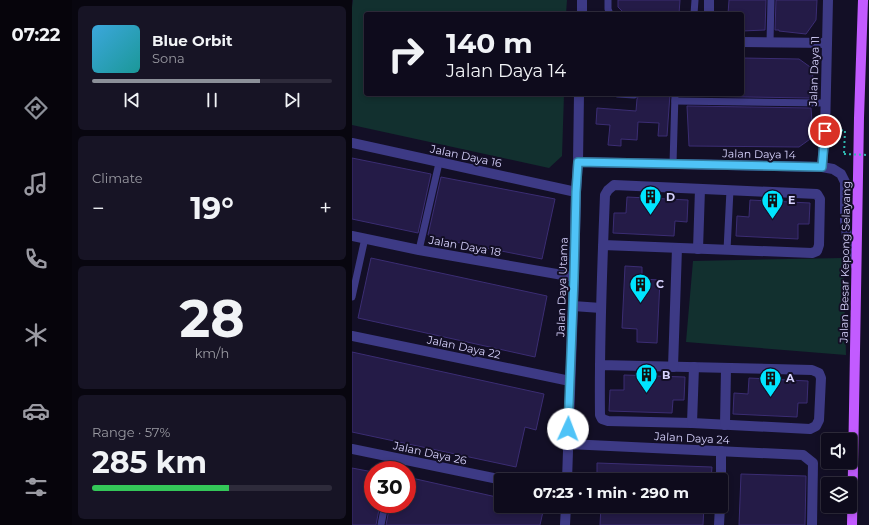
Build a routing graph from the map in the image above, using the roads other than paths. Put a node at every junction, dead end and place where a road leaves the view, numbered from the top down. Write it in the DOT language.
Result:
graph roads {
  1 [pos="582,0"];
  2 [pos="608,0"];
  3 [pos="695,0"];
  4 [pos="709,0"];
  5 [pos="771,0"];
  6 [pos="828,0"];
  7 [pos="863,0"];
  8 [pos="582,12"];
  9 [pos="609,12"];
  10 [pos="694,12"];
  11 [pos="709,12"];
  12 [pos="744,42"];
  13 [pos="770,42"];
  14 [pos="827,43"];
  15 [pos="579,96"];
  16 [pos="675,97"];
  17 [pos="826,103"];
  18 [pos="352,143"];
  19 [pos="578,162"];
  20 [pos="439,163"];
  21 [pos="673,164"];
  22 [pos="822,167"];
  23 [pos="700,189"];
  24 [pos="730,190"];
  25 [pos="576,192"];
  26 [pos="352,236"];
  27 [pos="365,238"];
  28 [pos="603,245"];
  29 [pos="677,248"];
  30 [pos="698,249"];
  31 [pos="419,250"];
  32 [pos="727,250"];
  33 [pos="857,268"];
  34 [pos="574,277"];
  35 [pos="352,298"];
  36 [pos="573,306"];
  37 [pos="601,308"];
  38 [pos="352,336"];
  39 [pos="600,365"];
  40 [pos="673,367"];
  41 [pos="694,367"];
  42 [pos="726,368"];
  43 [pos="570,381"];
  44 [pos="692,424"];
  45 [pos="725,425"];
  46 [pos="568,444"];
  47 [pos="352,449"];
  48 [pos="722,451"];
  49 [pos="394,458"];
  50 [pos="393,461"];
  51 [pos="567,473"];
  52 [pos="720,473"];
  53 [pos="494,478"];
  54 [pos="383,513"];
  55 [pos="566,513"];
  56 [pos="720,513"];
  57 [pos="381,525"];
  58 [pos="565,525"];
  59 [pos="719,525"];
  60 [pos="812,525"];
  61 [pos="852,525"];
  1 -- 8 [label="street"];
  2 -- 9 [label="lane"];
  3 -- 10 [label="lane"];
  4 -- 11 [label="street"];
  5 -- 13 [label="lane"];
  6 -- 14 [label="street, Jalan Daya 11"];
  7 -- 33 [label="main road, Jalan Besar Kepong Selayang"];
  12 -- 13 [label="street"];
  13 -- 14 [label="street"];
  14 -- 17 [label="street, Jalan Daya 11"];
  15 -- 19 [label="street, Jalan Daya Utama"];
  16 -- 17 [label="lane"];
  16 -- 21 [label="lane"];
  17 -- 22 [label="street, Jalan Daya 11"];
  18 -- 20 [label="street, Jalan Daya 16"];
  19 -- 21 [label="street, Jalan Daya 14"];
  19 -- 25 [label="street, Jalan Daya Utama"];
  20 -- 25 [label="street, Jalan Daya 16"];
  20 -- 31 [label="lane"];
  21 -- 22 [label="street, Jalan Daya 14"];
  22 -- 33 [label="street, Jalan Daya 14"];
  23 -- 24 [label="street"];
  23 -- 28 [label="street"];
  23 -- 30 [label="street"];
  24 -- 32 [label="lane"];
  24 -- 32 [label="street"];
  25 -- 34 [label="street, Jalan Daya Utama"];
  26 -- 27 [label="street, Jalan Daya 18"];
  27 -- 31 [label="street, Jalan Daya 18"];
  27 -- 35 [label="lane"];
  28 -- 29 [label="street"];
  28 -- 37 [label="street"];
  29 -- 30 [label="street"];
  29 -- 40 [label="street"];
  30 -- 32 [label="street"];
  31 -- 34 [label="street, Jalan Daya 18"];
  33 -- 61 [label="main road, Jalan Besar Kepong Selayang"];
  34 -- 36 [label="street, Jalan Daya Utama"];
  36 -- 37 [label="street"];
  36 -- 43 [label="street, Jalan Daya Utama"];
  37 -- 39 [label="street"];
  38 -- 43 [label="street, Jalan Daya 22"];
  39 -- 40 [label="street"];
  39 -- 44 [label="street"];
  40 -- 41 [label="street"];
  41 -- 42 [label="street"];
  41 -- 44 [label="street"];
  42 -- 45 [label="street"];
  42 -- 45 [label="street"];
  43 -- 46 [label="street, Jalan Daya Utama"];
  44 -- 45 [label="street"];
  46 -- 48 [label="street, Jalan Daya 24"];
  46 -- 51 [label="street, Jalan Daya Utama"];
  47 -- 49 [label="street, Jalan Daya 26"];
  48 -- 52 [label="street"];
  48 -- 60 [label="street, Jalan Daya 24"];
  49 -- 50 [label="lane"];
  49 -- 53 [label="street, Jalan Daya 26"];
  54 -- 57 [label="lane"];
  55 -- 58 [label="street"];
  56 -- 59 [label="street"];
}
